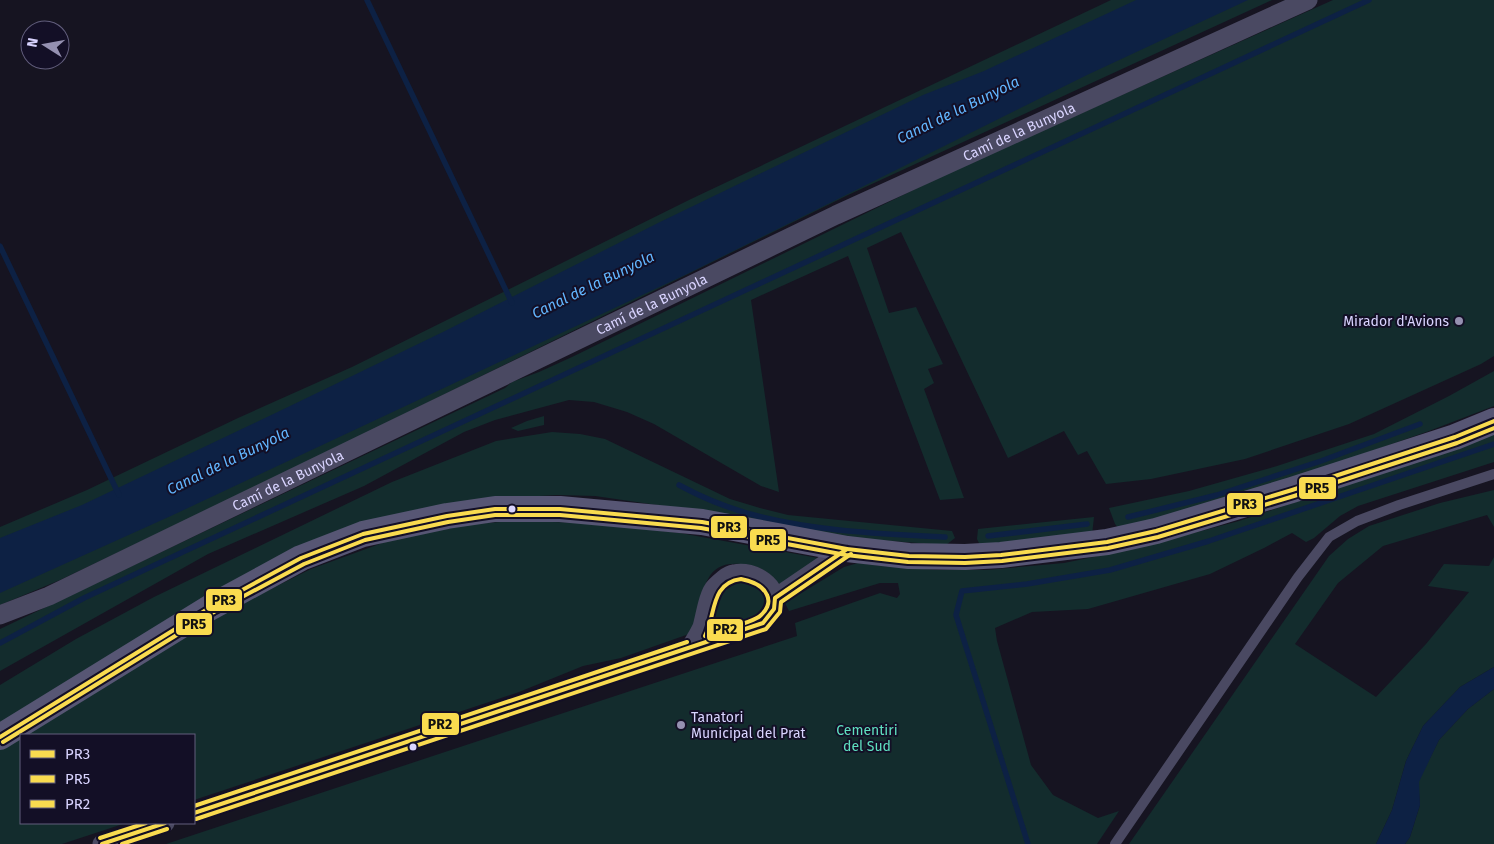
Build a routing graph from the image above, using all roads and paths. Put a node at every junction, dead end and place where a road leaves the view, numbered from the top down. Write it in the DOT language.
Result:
graph roads {
  1 [pos="1308,0"];
  2 [pos="1494,421"];
  3 [pos="1494,474"];
  4 [pos="847,549"];
  5 [pos="775,598"];
  6 [pos="0,615"];
  7 [pos="691,647"];
  8 [pos="0,737"];
  9 [pos="195,813"];
  10 [pos="162,824"];
  11 [pos="102,844"];
  12 [pos="1115,844"];
  1 -- 6 [label="street, Camí de la Bunyola"];
  2 -- 4 [label="street"];
  3 -- 12 [label="lane"];
  4 -- 5 [label="street"];
  4 -- 8 [label="street"];
  5 -- 7 [label="street"];
  5 -- 7 [label="street"];
  7 -- 9 [label="street"];
  10 -- 11 [label="street"];
}
